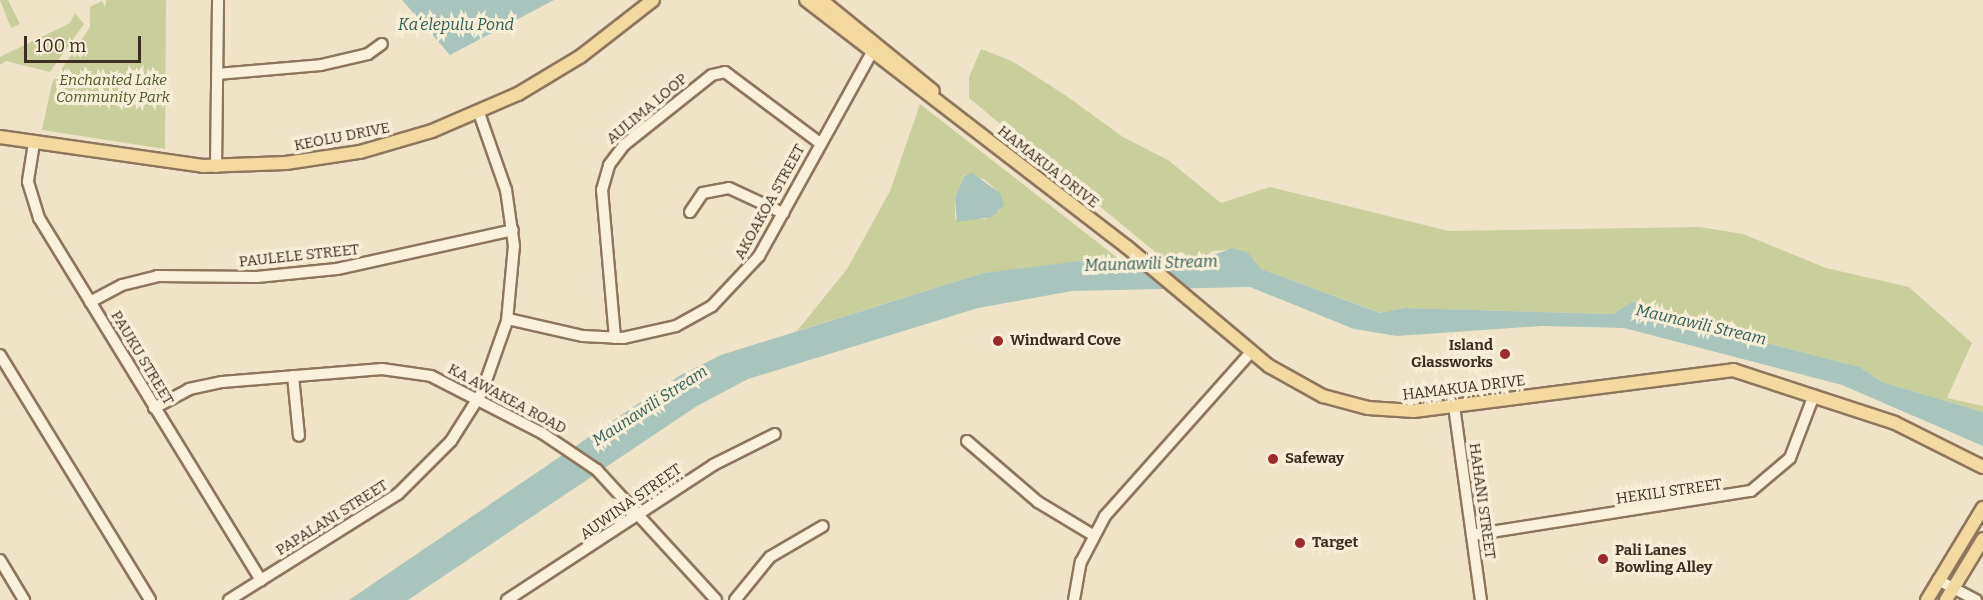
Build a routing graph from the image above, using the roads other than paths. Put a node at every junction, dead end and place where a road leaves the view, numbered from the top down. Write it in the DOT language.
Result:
graph roads {
  1 [pos="218,0"];
  2 [pos="653,0"];
  3 [pos="806,0"];
  4 [pos="821,0"];
  5 [pos="382,44"];
  6 [pos="874,48"];
  7 [pos="218,74"];
  8 [pos="479,113"];
  9 [pos="0,137"];
  10 [pos="34,142"];
  11 [pos="820,143"];
  12 [pos="216,167"];
  13 [pos="690,212"];
  14 [pos="783,213"];
  15 [pos="513,230"];
  16 [pos="90,302"];
  17 [pos="508,320"];
  18 [pos="615,338"];
  19 [pos="1251,352"];
  20 [pos="0,355"];
  21 [pos="293,376"];
  22 [pos="1814,395"];
  23 [pos="478,399"];
  24 [pos="1454,406"];
  25 [pos="154,408"];
  26 [pos="775,434"];
  27 [pos="299,436"];
  28 [pos="967,441"];
  29 [pos="1983,467"];
  30 [pos="1983,508"];
  31 [pos="642,514"];
  32 [pos="823,526"];
  33 [pos="1093,535"];
  34 [pos="1472,535"];
  35 [pos="1983,539"];
  36 [pos="0,560"];
  37 [pos="261,580"];
  38 [pos="1938,580"];
  39 [pos="1949,594"];
  40 [pos="24,600"];
  41 [pos="150,600"];
  42 [pos="229,600"];
  43 [pos="507,600"];
  44 [pos="716,600"];
  45 [pos="735,600"];
  46 [pos="1074,600"];
  47 [pos="1481,600"];
  48 [pos="1927,600"];
  49 [pos="1976,600"];
  1 -- 7 [label="street"];
  2 -- 8 [label="main road, KEOLU DRIVE"];
  3 -- 6 [label="main road, HAMAKUA DRIVE"];
  4 -- 6 [label="main road, HAMAKUA DRIVE"];
  5 -- 7 [label="street"];
  6 -- 11 [label="street, AKOAKOA STREET"];
  6 -- 19 [label="main road, HAMAKUA DRIVE"];
  7 -- 12 [label="street"];
  8 -- 12 [label="main road, KEOLU DRIVE"];
  8 -- 15 [label="street, PAPALANI STREET"];
  9 -- 10 [label="main road, KEOLU DRIVE"];
  10 -- 12 [label="main road, KEOLU DRIVE"];
  10 -- 16 [label="street, PAUKU STREET"];
  11 -- 14 [label="street, AKOAKOA STREET"];
  11 -- 18 [label="street, AULIMA LOOP"];
  13 -- 14 [label="street"];
  14 -- 18 [label="street, AKOAKOA STREET"];
  15 -- 16 [label="street, PAULELE STREET"];
  15 -- 17 [label="street, PAPALANI STREET"];
  16 -- 25 [label="street, PAUKU STREET"];
  17 -- 18 [label="street, AKOAKOA STREET"];
  17 -- 23 [label="street, PAPALANI STREET"];
  19 -- 24 [label="main road, HAMAKUA DRIVE"];
  19 -- 33 [label="street"];
  20 -- 41 [label="street"];
  21 -- 23 [label="street, KA AWAKEA ROAD"];
  21 -- 25 [label="street, KA AWAKEA ROAD"];
  21 -- 27 [label="street"];
  22 -- 24 [label="main road, HAMAKUA DRIVE"];
  22 -- 29 [label="main road, HAMAKUA DRIVE"];
  22 -- 34 [label="street, HEKILI STREET"];
  23 -- 31 [label="street, KA AWAKEA ROAD"];
  23 -- 37 [label="street, PAPALANI STREET"];
  24 -- 34 [label="street, HAHANI STREET"];
  25 -- 37 [label="street, PAUKU STREET"];
  26 -- 31 [label="street, AUWINA STREET"];
  28 -- 33 [label="street"];
  30 -- 38 [label="main road"];
  31 -- 43 [label="street, AUWINA STREET"];
  31 -- 44 [label="street, KA AWAKEA ROAD"];
  32 -- 45 [label="street"];
  33 -- 46 [label="street"];
  34 -- 47 [label="street, HAHANI STREET"];
  35 -- 39 [label="main road"];
  36 -- 40 [label="street"];
  37 -- 42 [label="street, PAPALANI STREET"];
  38 -- 39 [label="street"];
  38 -- 48 [label="main road"];
  39 -- 49 [label="street"];
}
